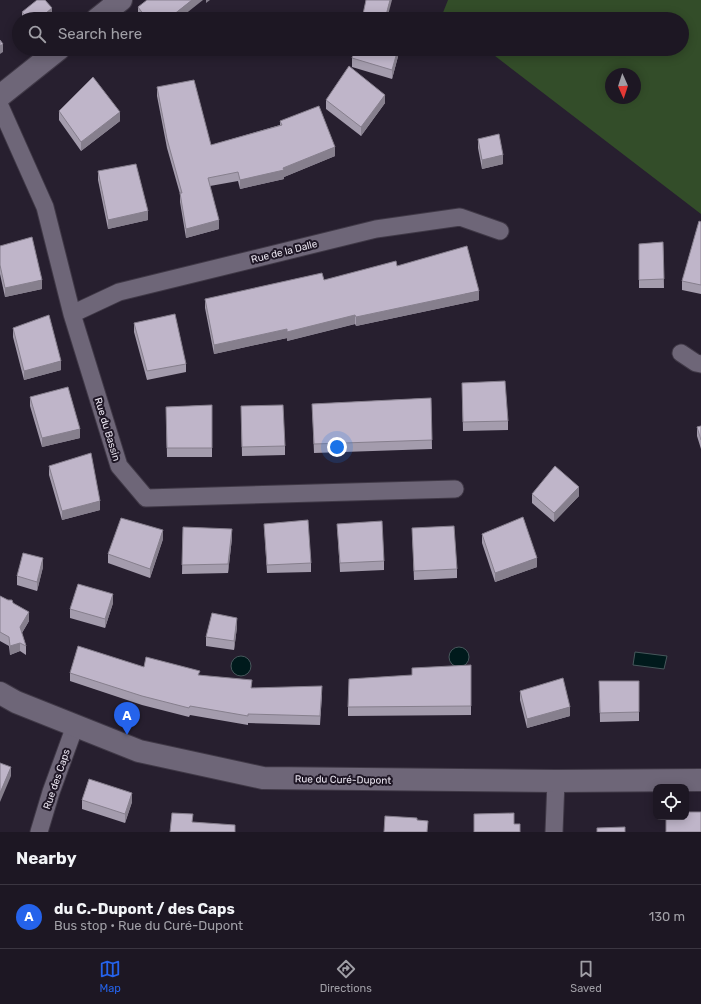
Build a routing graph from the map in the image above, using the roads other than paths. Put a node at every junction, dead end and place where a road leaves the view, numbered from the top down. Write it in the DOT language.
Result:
graph roads {
  1 [pos="121,0"];
  2 [pos="106,12"];
  3 [pos="50,56"];
  4 [pos="0,96"];
  5 [pos="0,106"];
  6 [pos="500,231"];
  7 [pos="72,314"];
  8 [pos="681,353"];
  9 [pos="701,364"];
  10 [pos="455,490"];
  11 [pos="0,693"];
  12 [pos="75,726"];
  13 [pos="701,780"];
  14 [pos="556,781"];
  15 [pos="39,832"];
  16 [pos="554,832"];
  1 -- 2 [label="street"];
  3 -- 4 [label="street"];
  5 -- 7 [label="street, Rue du Bassin"];
  6 -- 7 [label="street, Rue de la Dalle"];
  7 -- 10 [label="street, Rue du Bassin"];
  8 -- 9 [label="street"];
  11 -- 12 [label="street, Rue du Curé-Dupont"];
  12 -- 14 [label="street, Rue du Curé-Dupont"];
  12 -- 15 [label="street, Rue des Caps"];
  13 -- 14 [label="street, Rue du Curé-Dupont"];
  14 -- 16 [label="street"];
}
